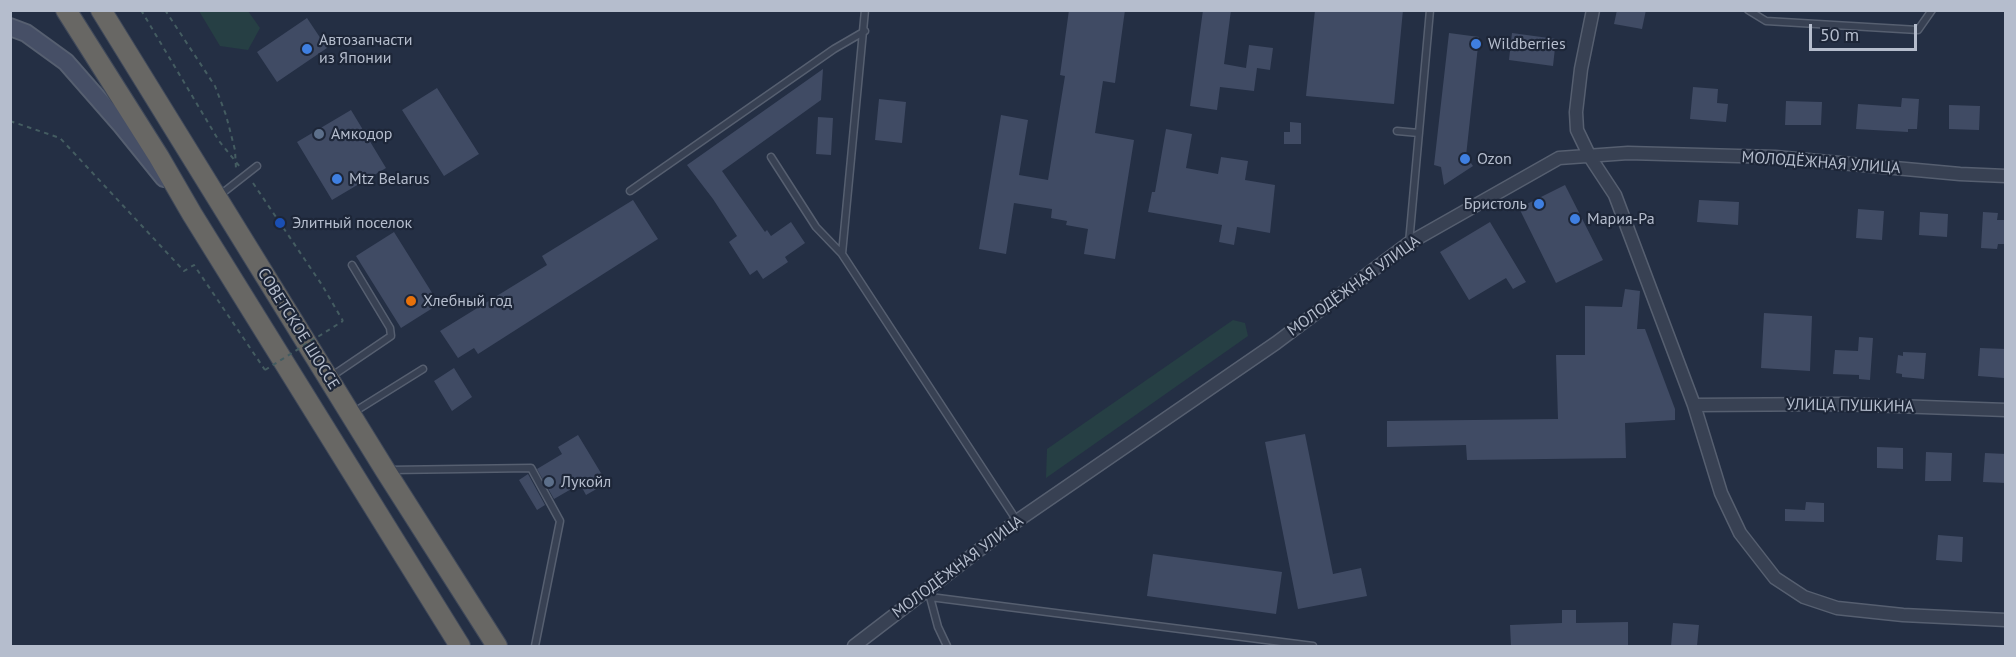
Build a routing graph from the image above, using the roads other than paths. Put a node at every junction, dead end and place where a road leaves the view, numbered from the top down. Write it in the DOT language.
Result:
graph roads {
  1 [pos="66,10"];
  2 [pos="101,10"];
  3 [pos="865,10"];
  4 [pos="1430,10"];
  5 [pos="1593,10"];
  6 [pos="1748,10"];
  7 [pos="1932,10"];
  8 [pos="10,27"];
  9 [pos="865,31"];
  10 [pos="1397,131"];
  11 [pos="1419,133"];
  12 [pos="771,157"];
  13 [pos="1590,157"];
  14 [pos="257,166"];
  15 [pos="2006,176"];
  16 [pos="630,191"];
  17 [pos="217,197"];
  18 [pos="192,214"];
  19 [pos="1409,243"];
  20 [pos="842,254"];
  21 [pos="352,264"];
  22 [pos="423,369"];
  23 [pos="328,378"];
  24 [pos="1694,405"];
  25 [pos="2006,410"];
  26 [pos="351,414"];
  27 [pos="386,470"];
  28 [pos="1017,521"];
  29 [pos="926,595"];
  30 [pos="2006,620"];
  31 [pos="460,646"];
  32 [pos="497,646"];
  33 [pos="535,646"];
  34 [pos="854,646"];
  35 [pos="947,646"];
  36 [pos="1313,646"];
  1 -- 18 [label="highway, СОВЕТСКОЕ ШОССЕ"];
  2 -- 17 [label="highway, СОВЕТСКОЕ ШОССЕ"];
  3 -- 9 [label="lane"];
  4 -- 11 [label="lane"];
  5 -- 13 [label="street"];
  6 -- 7 [label="lane"];
  8 -- 18 [label="main road"];
  9 -- 16 [label="lane"];
  9 -- 20 [label="lane"];
  10 -- 11 [label="lane"];
  11 -- 19 [label="lane"];
  12 -- 20 [label="lane"];
  13 -- 15 [label="street, МОЛОДЁЖНАЯ УЛИЦА"];
  13 -- 19 [label="street, МОЛОДЁЖНАЯ УЛИЦА"];
  13 -- 24 [label="street"];
  14 -- 17 [label="lane"];
  17 -- 23 [label="highway, СОВЕТСКОЕ ШОССЕ"];
  18 -- 31 [label="highway, СОВЕТСКОЕ ШОССЕ"];
  19 -- 28 [label="street, МОЛОДЁЖНАЯ УЛИЦА"];
  20 -- 28 [label="lane"];
  21 -- 23 [label="lane"];
  22 -- 26 [label="lane"];
  23 -- 26 [label="highway, СОВЕТСКОЕ ШОССЕ"];
  24 -- 25 [label="street, УЛИЦА ПУШКИНА"];
  24 -- 30 [label="street"];
  26 -- 27 [label="highway, СОВЕТСКОЕ ШОССЕ"];
  27 -- 32 [label="highway, СОВЕТСКОЕ ШОССЕ"];
  27 -- 33 [label="lane"];
  28 -- 29 [label="street, МОЛОДЁЖНАЯ УЛИЦА"];
  29 -- 34 [label="street, МОЛОДЁЖНАЯ УЛИЦА"];
  29 -- 35 [label="lane"];
  29 -- 36 [label="lane"];
}
